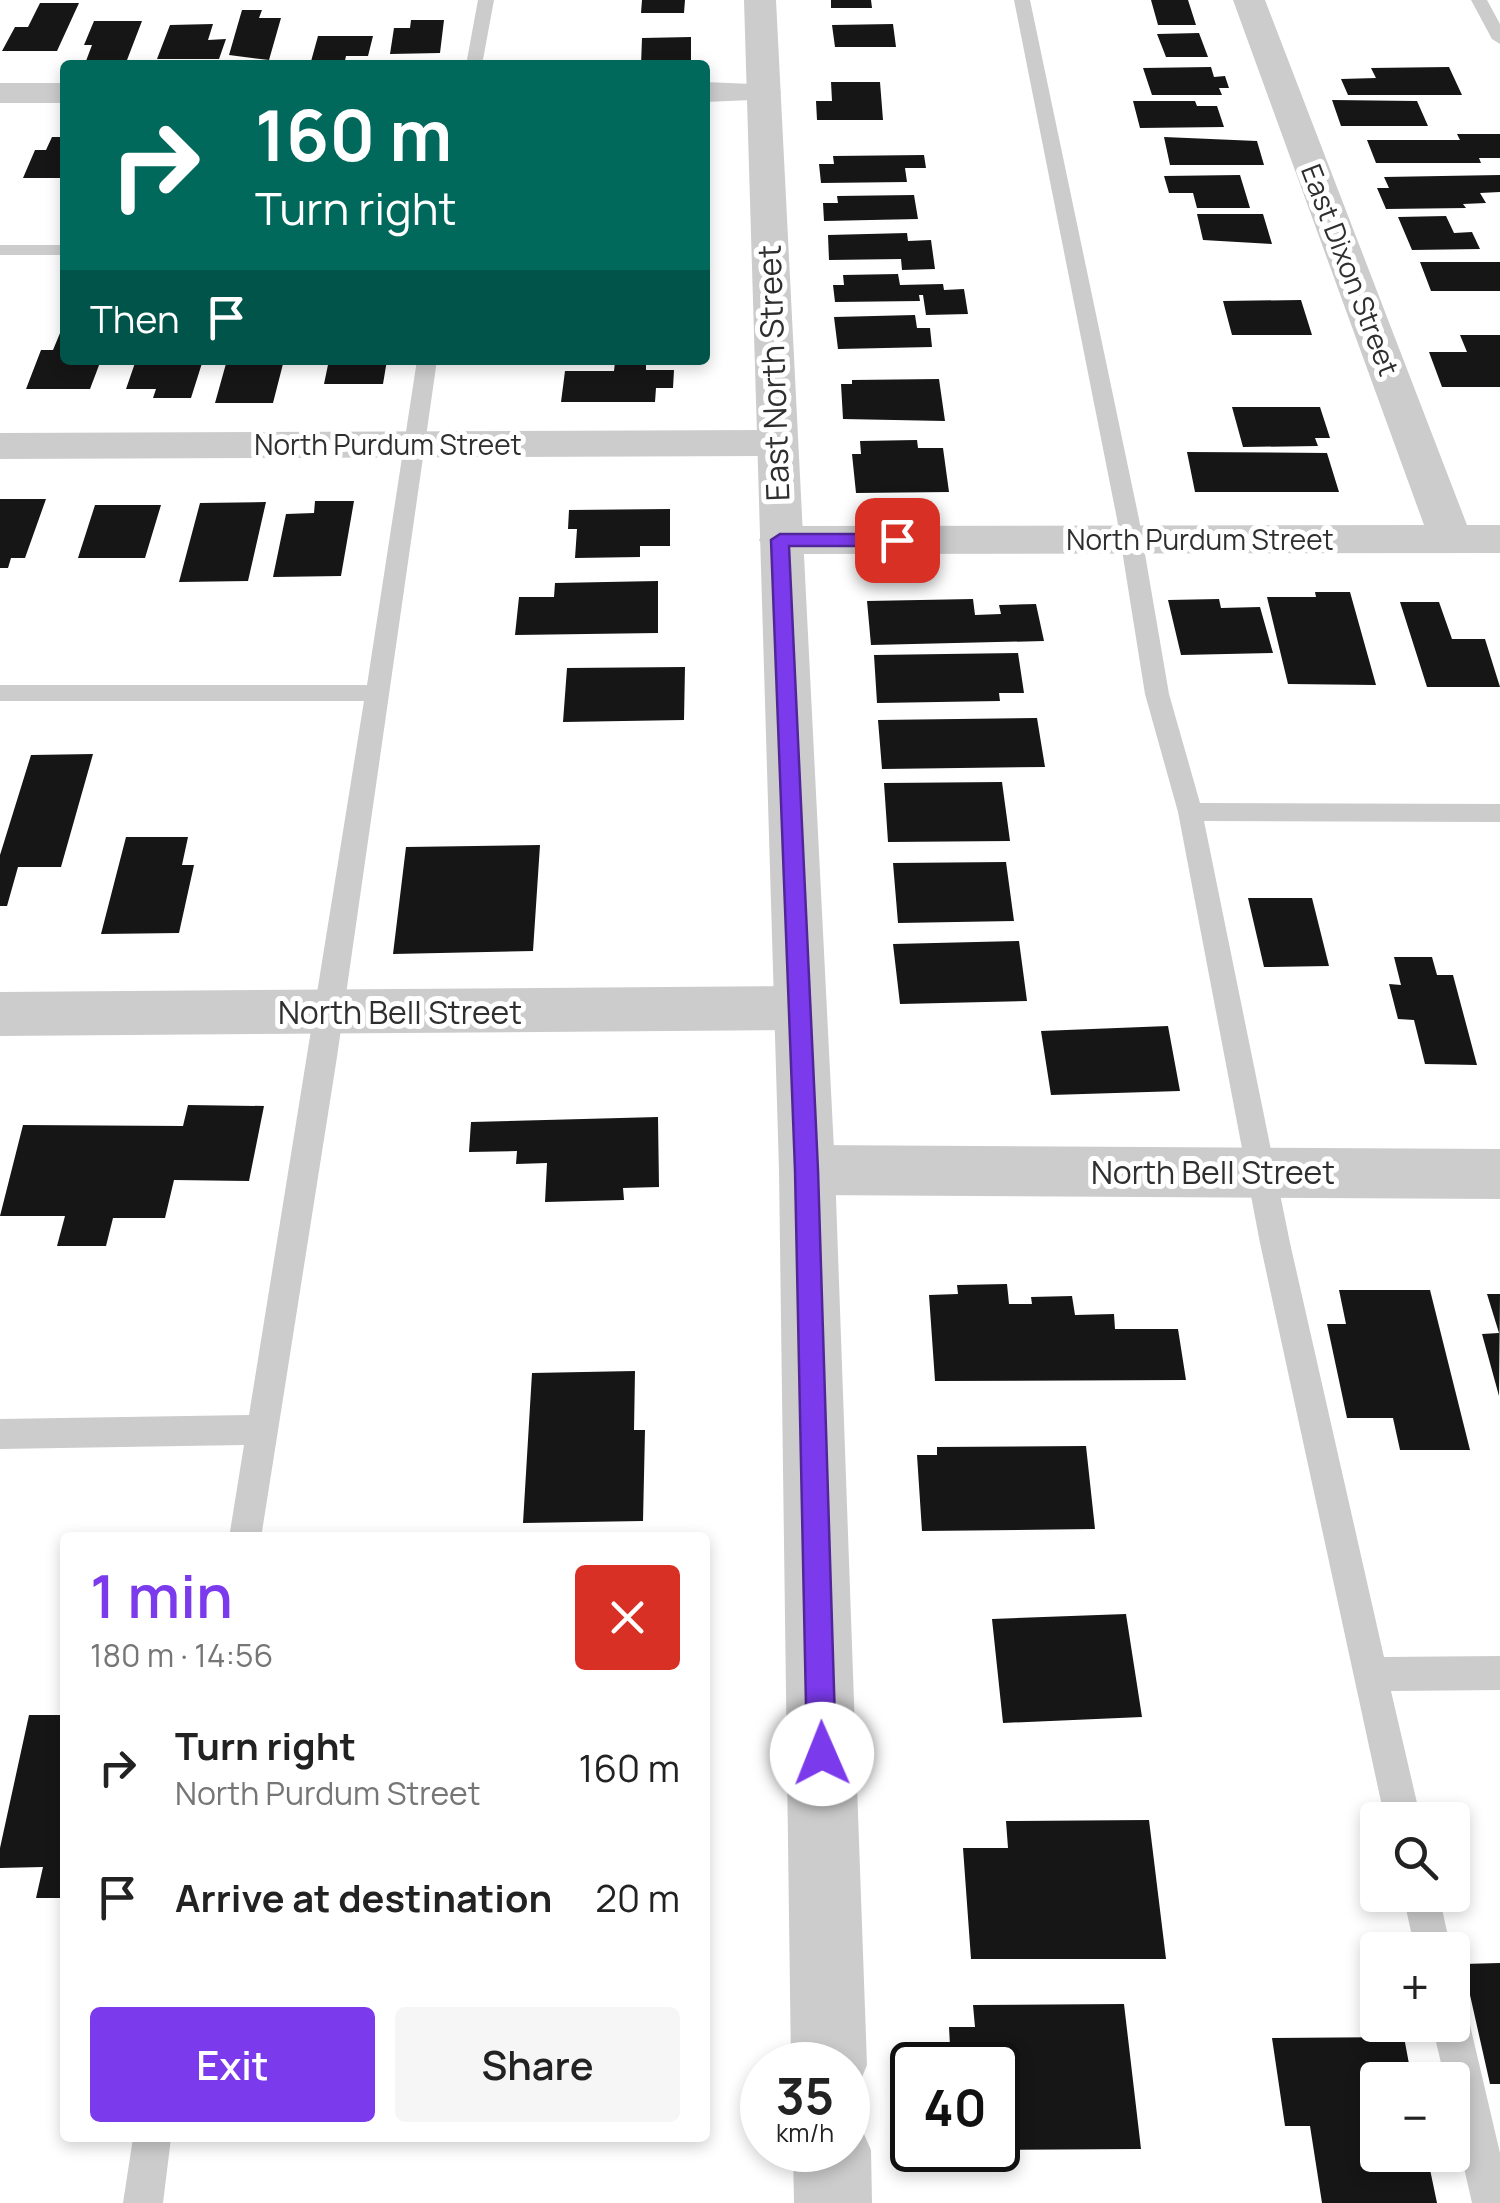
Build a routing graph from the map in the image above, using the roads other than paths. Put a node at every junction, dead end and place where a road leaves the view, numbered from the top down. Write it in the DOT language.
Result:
graph roads {
  1 [pos="486,0"];
  2 [pos="760,0"];
  3 [pos="1022,0"];
  4 [pos="1249,0"];
  5 [pos="1480,0"];
  6 [pos="1500,39"];
  7 [pos="475,60"];
  8 [pos="710,92"];
  9 [pos="764,92"];
  10 [pos="0,93"];
  11 [pos="60,93"];
  12 [pos="0,250"];
  13 [pos="60,250"];
  14 [pos="425,365"];
  15 [pos="776,443"];
  16 [pos="412,445"];
  17 [pos="0,446"];
  18 [pos="780,540"];
  19 [pos="1132,540"];
  20 [pos="1451,540"];
  21 [pos="1500,540"];
  22 [pos="0,693"];
  23 [pos="376,693"];
  24 [pos="1190,812"];
  25 [pos="1500,813"];
  26 [pos="800,1008"];
  27 [pos="0,1014"];
  28 [pos="329,1014"];
  29 [pos="807,1170"];
  30 [pos="1261,1174"];
  31 [pos="1500,1174"];
  32 [pos="262,1430"];
  33 [pos="0,1434"];
  34 [pos="246,1532"];
  35 [pos="1500,1673"];
  36 [pos="1369,1674"];
  37 [pos="1399,1802"];
  38 [pos="828,2042"];
  39 [pos="1455,2042"];
  40 [pos="151,2142"];
  41 [pos="832,2172"];
  42 [pos="143,2203"];
  43 [pos="833,2203"];
  44 [pos="1492,2203"];
  1 -- 7 [label="lane"];
  2 -- 9 [label="street, East North Street"];
  3 -- 19 [label="lane"];
  4 -- 20 [label="street, East Dixon Street"];
  5 -- 6 [label="lane"];
  8 -- 9 [label="street"];
  9 -- 15 [label="street, East North Street"];
  10 -- 11 [label="street"];
  12 -- 13 [label="lane"];
  14 -- 16 [label="lane"];
  15 -- 16 [label="street, North Purdum Street"];
  15 -- 18 [label="street, East North Street"];
  16 -- 17 [label="street, North Purdum Street"];
  16 -- 23 [label="lane"];
  18 -- 19 [label="street, North Purdum Street"];
  18 -- 26 [label="street, East North Street"];
  19 -- 20 [label="street, North Purdum Street"];
  19 -- 24 [label="lane"];
  20 -- 21 [label="street, North Purdum Street"];
  22 -- 23 [label="lane"];
  23 -- 28 [label="lane"];
  24 -- 25 [label="lane"];
  24 -- 30 [label="lane"];
  26 -- 28 [label="street, North Bell Street"];
  26 -- 29 [label="street, East North Street"];
  27 -- 28 [label="street, North Bell Street"];
  28 -- 32 [label="lane"];
  29 -- 30 [label="street, North Bell Street"];
  29 -- 38 [label="street, East North Street"];
  30 -- 31 [label="street, North Bell Street"];
  30 -- 36 [label="lane"];
  32 -- 33 [label="lane"];
  32 -- 34 [label="lane"];
  35 -- 36 [label="lane"];
  36 -- 37 [label="lane"];
  39 -- 44 [label="lane"];
  40 -- 42 [label="lane"];
  41 -- 43 [label="street"];
}
